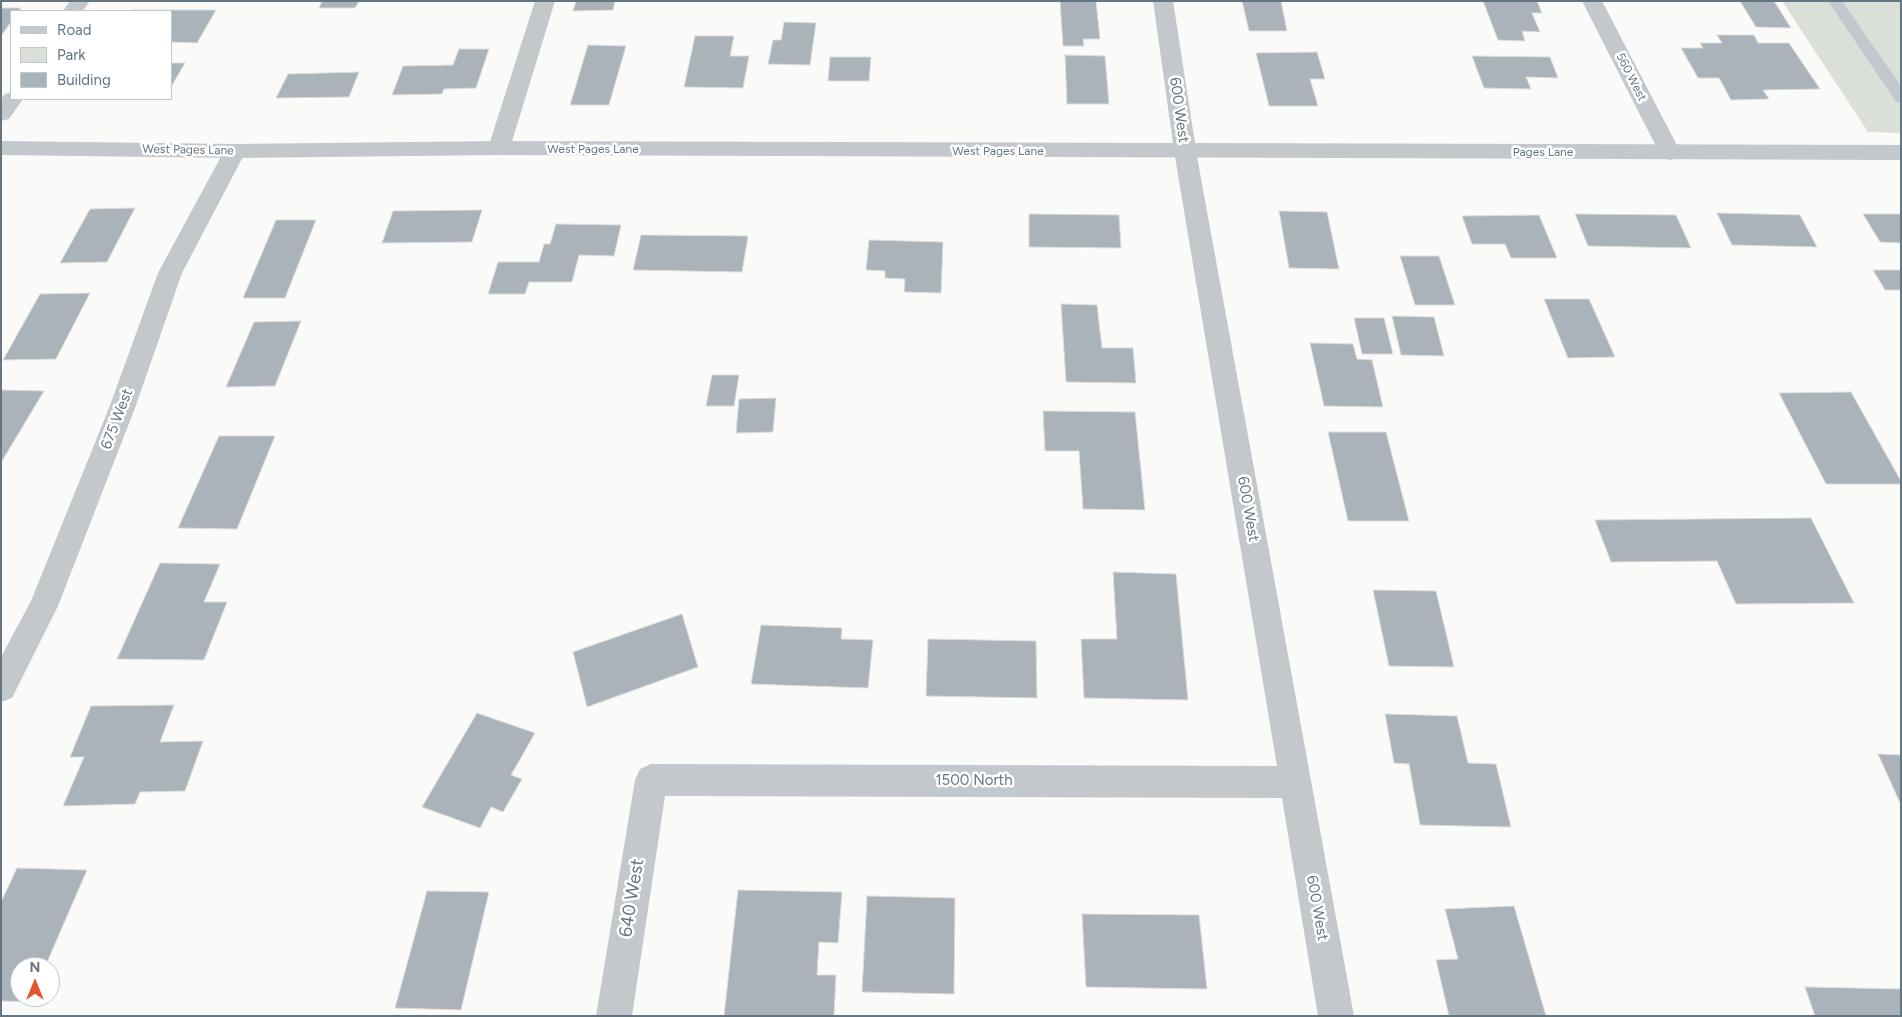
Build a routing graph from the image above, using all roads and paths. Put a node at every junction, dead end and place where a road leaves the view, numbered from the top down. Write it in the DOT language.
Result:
graph roads {
  1 [pos="545,1"];
  2 [pos="1163,1"];
  3 [pos="1592,1"];
  4 [pos="1835,1"];
  5 [pos="1901,98"];
  6 [pos="11,100"];
  7 [pos="1,114"];
  8 [pos="1,148"];
  9 [pos="499,148"];
  10 [pos="235,151"];
  11 [pos="1185,151"];
  12 [pos="1670,153"];
  13 [pos="1901,153"];
  14 [pos="1,688"];
  15 [pos="651,780"];
  16 [pos="1296,782"];
  17 [pos="614,1016"];
  18 [pos="1336,1016"];
  1 -- 9 [label="street"];
  2 -- 11 [label="street, 600 West"];
  3 -- 12 [label="street, 560 West"];
  4 -- 5 [label="lane"];
  6 -- 7 [label="street"];
  8 -- 10 [label="street, West Pages Lane"];
  9 -- 10 [label="street, West Pages Lane"];
  9 -- 11 [label="street, West Pages Lane"];
  10 -- 14 [label="street, 675 West"];
  11 -- 12 [label="street, Pages Lane"];
  11 -- 16 [label="street, 600 West"];
  12 -- 13 [label="street, Pages Lane"];
  15 -- 16 [label="street, 1500 North"];
  15 -- 17 [label="street, 640 West"];
  16 -- 18 [label="street, 600 West"];
}
